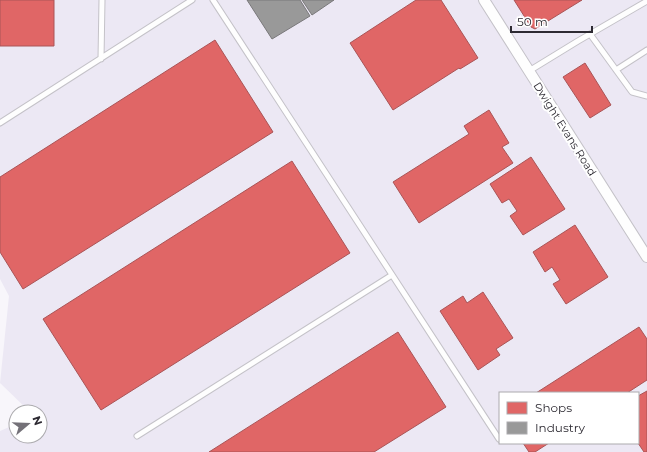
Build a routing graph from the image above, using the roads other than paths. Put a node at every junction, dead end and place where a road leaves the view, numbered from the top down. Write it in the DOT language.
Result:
graph roads {
  1 [pos="102,0"];
  2 [pos="192,0"];
  3 [pos="213,0"];
  4 [pos="484,0"];
  5 [pos="647,1"];
  6 [pos="590,34"];
  7 [pos="647,50"];
  8 [pos="101,58"];
  9 [pos="616,70"];
  10 [pos="529,72"];
  11 [pos="647,96"];
  12 [pos="0,124"];
  13 [pos="647,258"];
  14 [pos="392,275"];
  15 [pos="137,436"];
  16 [pos="499,439"];
  1 -- 8 [label="lane"];
  2 -- 8 [label="lane"];
  3 -- 14 [label="lane"];
  4 -- 10 [label="street, Dwight Evans Road"];
  5 -- 6 [label="lane"];
  6 -- 9 [label="lane"];
  6 -- 10 [label="lane"];
  7 -- 9 [label="lane"];
  8 -- 12 [label="lane"];
  9 -- 11 [label="lane"];
  10 -- 13 [label="street, Dwight Evans Road"];
  14 -- 15 [label="lane"];
  14 -- 16 [label="lane"];
}
